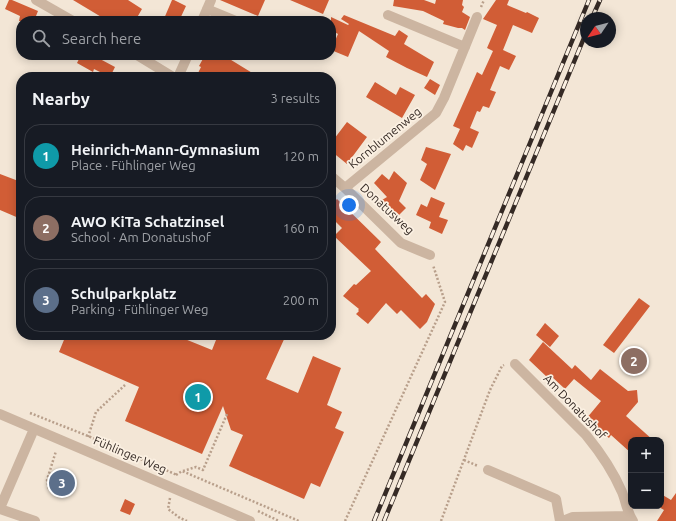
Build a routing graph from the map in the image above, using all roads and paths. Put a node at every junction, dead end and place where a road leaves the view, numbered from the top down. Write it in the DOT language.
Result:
graph roads {
  1 [pos="36,0"];
  2 [pos="209,4"];
  3 [pos="388,15"];
  4 [pos="63,16"];
  5 [pos="204,16"];
  6 [pos="228,16"];
  7 [pos="477,17"];
  8 [pos="465,48"];
  9 [pos="145,60"];
  10 [pos="186,60"];
  11 [pos="165,72"];
  12 [pos="180,72"];
  13 [pos="336,180"];
  14 [pos="345,188"];
  15 [pos="430,255"];
  16 [pos="515,364"];
  17 [pos="125,385"];
  18 [pos="27,412"];
  19 [pos="0,414"];
  20 [pos="227,414"];
  21 [pos="34,429"];
  22 [pos="88,436"];
  23 [pos="84,450"];
  24 [pos="56,451"];
  25 [pos="464,460"];
  26 [pos="488,470"];
  27 [pos="182,471"];
  28 [pos="176,475"];
  29 [pos="183,478"];
  30 [pos="173,488"];
  31 [pos="49,489"];
  32 [pos="0,508"];
  33 [pos="252,509"];
  34 [pos="632,519"];
  35 [pos="35,521"];
  36 [pos="187,521"];
  37 [pos="250,521"];
  38 [pos="279,521"];
  39 [pos="299,521"];
  40 [pos="345,521"];
  41 [pos="441,521"];
  42 [pos="560,521"];
  43 [pos="563,521"];
  1 -- 4 [label="street"];
  2 -- 5 [label="street"];
  2 -- 6 [label="street"];
  3 -- 8 [label="street"];
  7 -- 8 [label="street, Kornblumenweg"];
  8 -- 14 [label="street, Kornblumenweg"];
  9 -- 11 [label="street"];
  10 -- 12 [label="street"];
  13 -- 14 [label="street, Donatusweg"];
  14 -- 15 [label="street, Donatusweg"];
  15 -- 40 [label="path"];
  16 -- 25 [label="path"];
  16 -- 34 [label="street, Am Donatushof"];
  17 -- 22 [label="path"];
  18 -- 22 [label="path"];
  19 -- 21 [label="street, Fühlinger Weg"];
  20 -- 27 [label="path"];
  21 -- 23 [label="street, Fühlinger Weg"];
  21 -- 32 [label="street"];
  22 -- 23 [label="path"];
  22 -- 28 [label="path"];
  23 -- 30 [label="street, Fühlinger Weg"];
  24 -- 31 [label="path"];
  25 -- 26 [label="path"];
  25 -- 41 [label="path"];
  26 -- 42 [label="street"];
  27 -- 28 [label="path"];
  27 -- 39 [label="path"];
  28 -- 29 [label="path"];
  30 -- 36 [label="path"];
  30 -- 37 [label="street, Fühlinger Weg"];
  32 -- 35 [label="street"];
  33 -- 38 [label="path"];
  34 -- 43 [label="street, Am Donatushof"];
}
